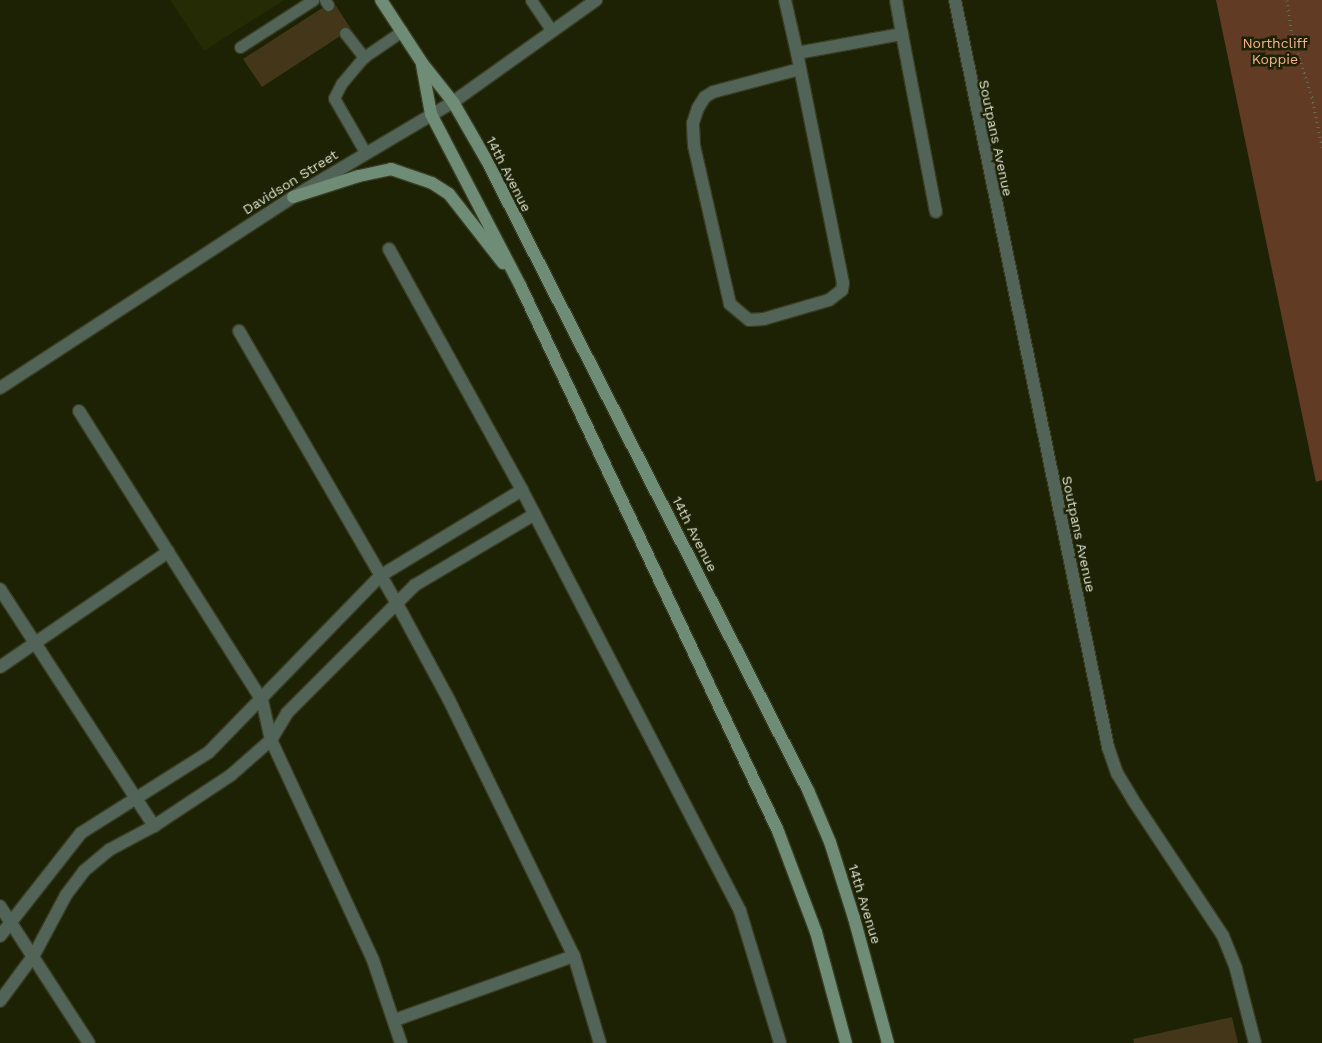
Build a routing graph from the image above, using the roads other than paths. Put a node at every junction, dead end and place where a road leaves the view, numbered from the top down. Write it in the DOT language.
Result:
graph roads {
  1 [pos="313,0"];
  2 [pos="382,0"];
  3 [pos="531,0"];
  4 [pos="596,0"];
  5 [pos="785,0"];
  6 [pos="896,0"];
  7 [pos="955,0"];
  8 [pos="402,31"];
  9 [pos="552,31"];
  10 [pos="345,32"];
  11 [pos="902,34"];
  12 [pos="240,47"];
  13 [pos="797,53"];
  14 [pos="364,57"];
  15 [pos="422,63"];
  16 [pos="800,69"];
  17 [pos="453,102"];
  18 [pos="431,114"];
  19 [pos="365,152"];
  20 [pos="293,196"];
  21 [pos="936,212"];
  22 [pos="388,249"];
  23 [pos="521,287"];
  24 [pos="240,331"];
  25 [pos="0,388"];
  26 [pos="79,411"];
  27 [pos="522,490"];
  28 [pos="535,514"];
  29 [pos="168,552"];
  30 [pos="380,576"];
  31 [pos="0,590"];
  32 [pos="396,602"];
  33 [pos="36,643"];
  34 [pos="0,667"];
  35 [pos="262,700"];
  36 [pos="271,740"];
  37 [pos="134,798"];
  38 [pos="154,826"];
  39 [pos="0,906"];
  40 [pos="11,923"];
  41 [pos="0,936"];
  42 [pos="34,955"];
  43 [pos="574,956"];
  44 [pos="0,1001"];
  45 [pos="395,1020"];
  46 [pos="89,1043"];
  47 [pos="401,1043"];
  48 [pos="600,1043"];
  49 [pos="780,1043"];
  50 [pos="846,1043"];
  51 [pos="888,1043"];
  52 [pos="1255,1043"];
  1 -- 12 [label="lane"];
  2 -- 8 [label="main road, 14th Avenue"];
  3 -- 9 [label="lane"];
  4 -- 9 [label="street, Davidson Street"];
  5 -- 13 [label="street"];
  6 -- 11 [label="street"];
  7 -- 52 [label="street, Soutpans Avenue"];
  8 -- 14 [label="lane"];
  8 -- 15 [label="main road, 14th Avenue"];
  9 -- 17 [label="street, Davidson Street"];
  10 -- 14 [label="lane"];
  11 -- 13 [label="street"];
  11 -- 21 [label="street"];
  13 -- 16 [label="street"];
  14 -- 19 [label="lane"];
  15 -- 17 [label="main road, 14th Avenue"];
  15 -- 18 [label="main road, 14th Avenue"];
  16 -- 16 [label="street"];
  17 -- 18 [label="street, Davidson Street"];
  17 -- 51 [label="main road, 14th Avenue"];
  18 -- 19 [label="street, Davidson Street"];
  18 -- 23 [label="main road, 14th Avenue"];
  19 -- 20 [label="street, Davidson Street"];
  20 -- 23 [label="main road"];
  20 -- 25 [label="street, Davidson Street"];
  22 -- 27 [label="street"];
  23 -- 50 [label="main road, 14th Avenue"];
  24 -- 30 [label="street"];
  26 -- 29 [label="street"];
  27 -- 28 [label="street"];
  27 -- 30 [label="street"];
  28 -- 32 [label="street"];
  28 -- 49 [label="street"];
  29 -- 33 [label="street"];
  29 -- 35 [label="street"];
  30 -- 32 [label="street"];
  30 -- 35 [label="street"];
  31 -- 33 [label="street"];
  32 -- 36 [label="street"];
  32 -- 43 [label="street"];
  33 -- 34 [label="street"];
  33 -- 37 [label="street"];
  35 -- 36 [label="street"];
  35 -- 37 [label="street"];
  36 -- 38 [label="street"];
  36 -- 45 [label="street"];
  37 -- 38 [label="street"];
  37 -- 40 [label="street"];
  38 -- 42 [label="street"];
  39 -- 40 [label="street"];
  40 -- 41 [label="street"];
  40 -- 42 [label="street"];
  42 -- 44 [label="street"];
  42 -- 46 [label="street"];
  43 -- 45 [label="street"];
  43 -- 48 [label="street"];
  45 -- 47 [label="street"];
}
